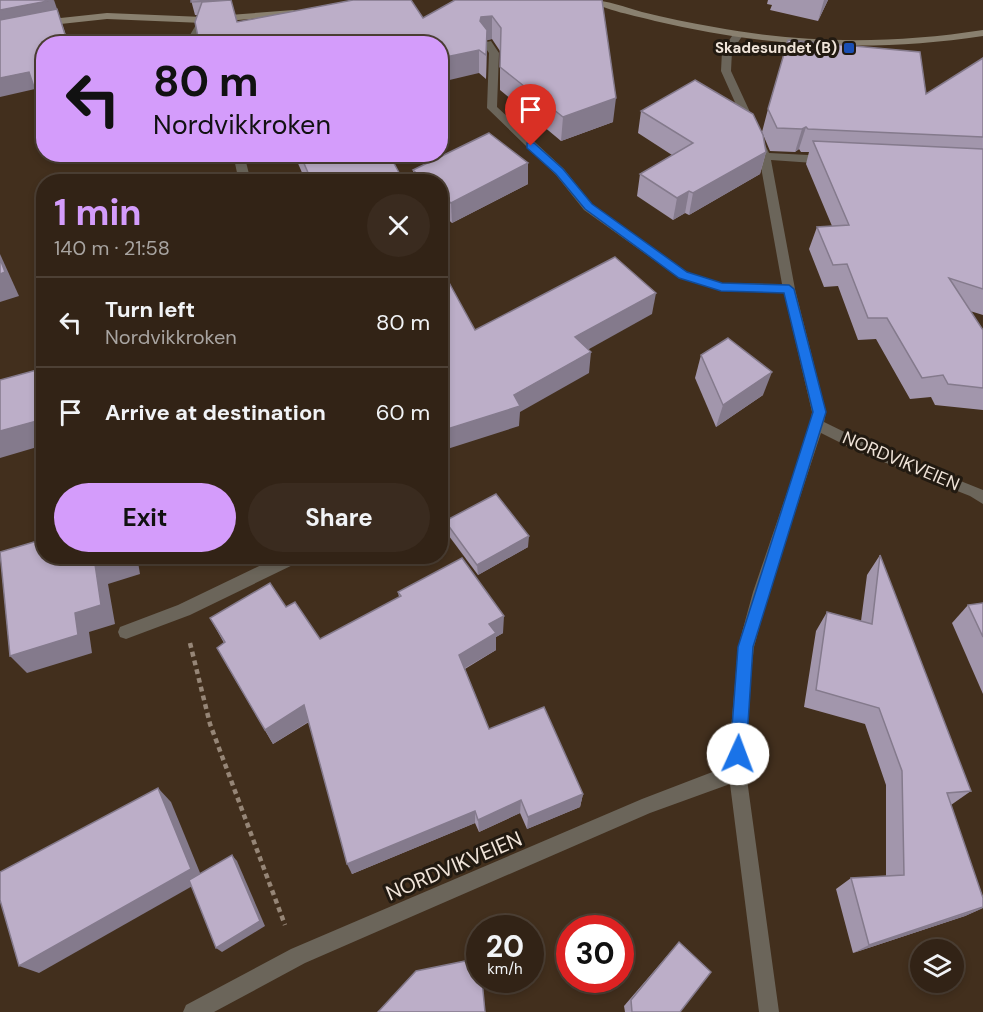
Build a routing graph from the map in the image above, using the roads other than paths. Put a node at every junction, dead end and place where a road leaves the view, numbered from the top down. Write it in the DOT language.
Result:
graph roads {
  1 [pos="594,0"];
  2 [pos="304,11"];
  3 [pos="203,20"];
  4 [pos="34,25"];
  5 [pos="983,33"];
  6 [pos="738,35"];
  7 [pos="195,36"];
  8 [pos="488,43"];
  9 [pos="765,156"];
  10 [pos="836,160"];
  11 [pos="789,289"];
  12 [pos="818,425"];
  13 [pos="983,498"];
  14 [pos="279,564"];
  15 [pos="126,632"];
  16 [pos="737,772"];
  17 [pos="193,1012"];
  18 [pos="769,1012"];
  1 -- 6 [label="street"];
  2 -- 3 [label="street"];
  3 -- 4 [label="street"];
  3 -- 7 [label="street"];
  5 -- 6 [label="street"];
  6 -- 9 [label="street"];
  8 -- 11 [label="street"];
  9 -- 10 [label="street"];
  9 -- 11 [label="street"];
  11 -- 12 [label="street"];
  12 -- 13 [label="street, NORDVIKVEIEN"];
  12 -- 16 [label="street"];
  14 -- 15 [label="street"];
  16 -- 17 [label="street, NORDVIKVEIEN"];
  16 -- 18 [label="street"];
}
